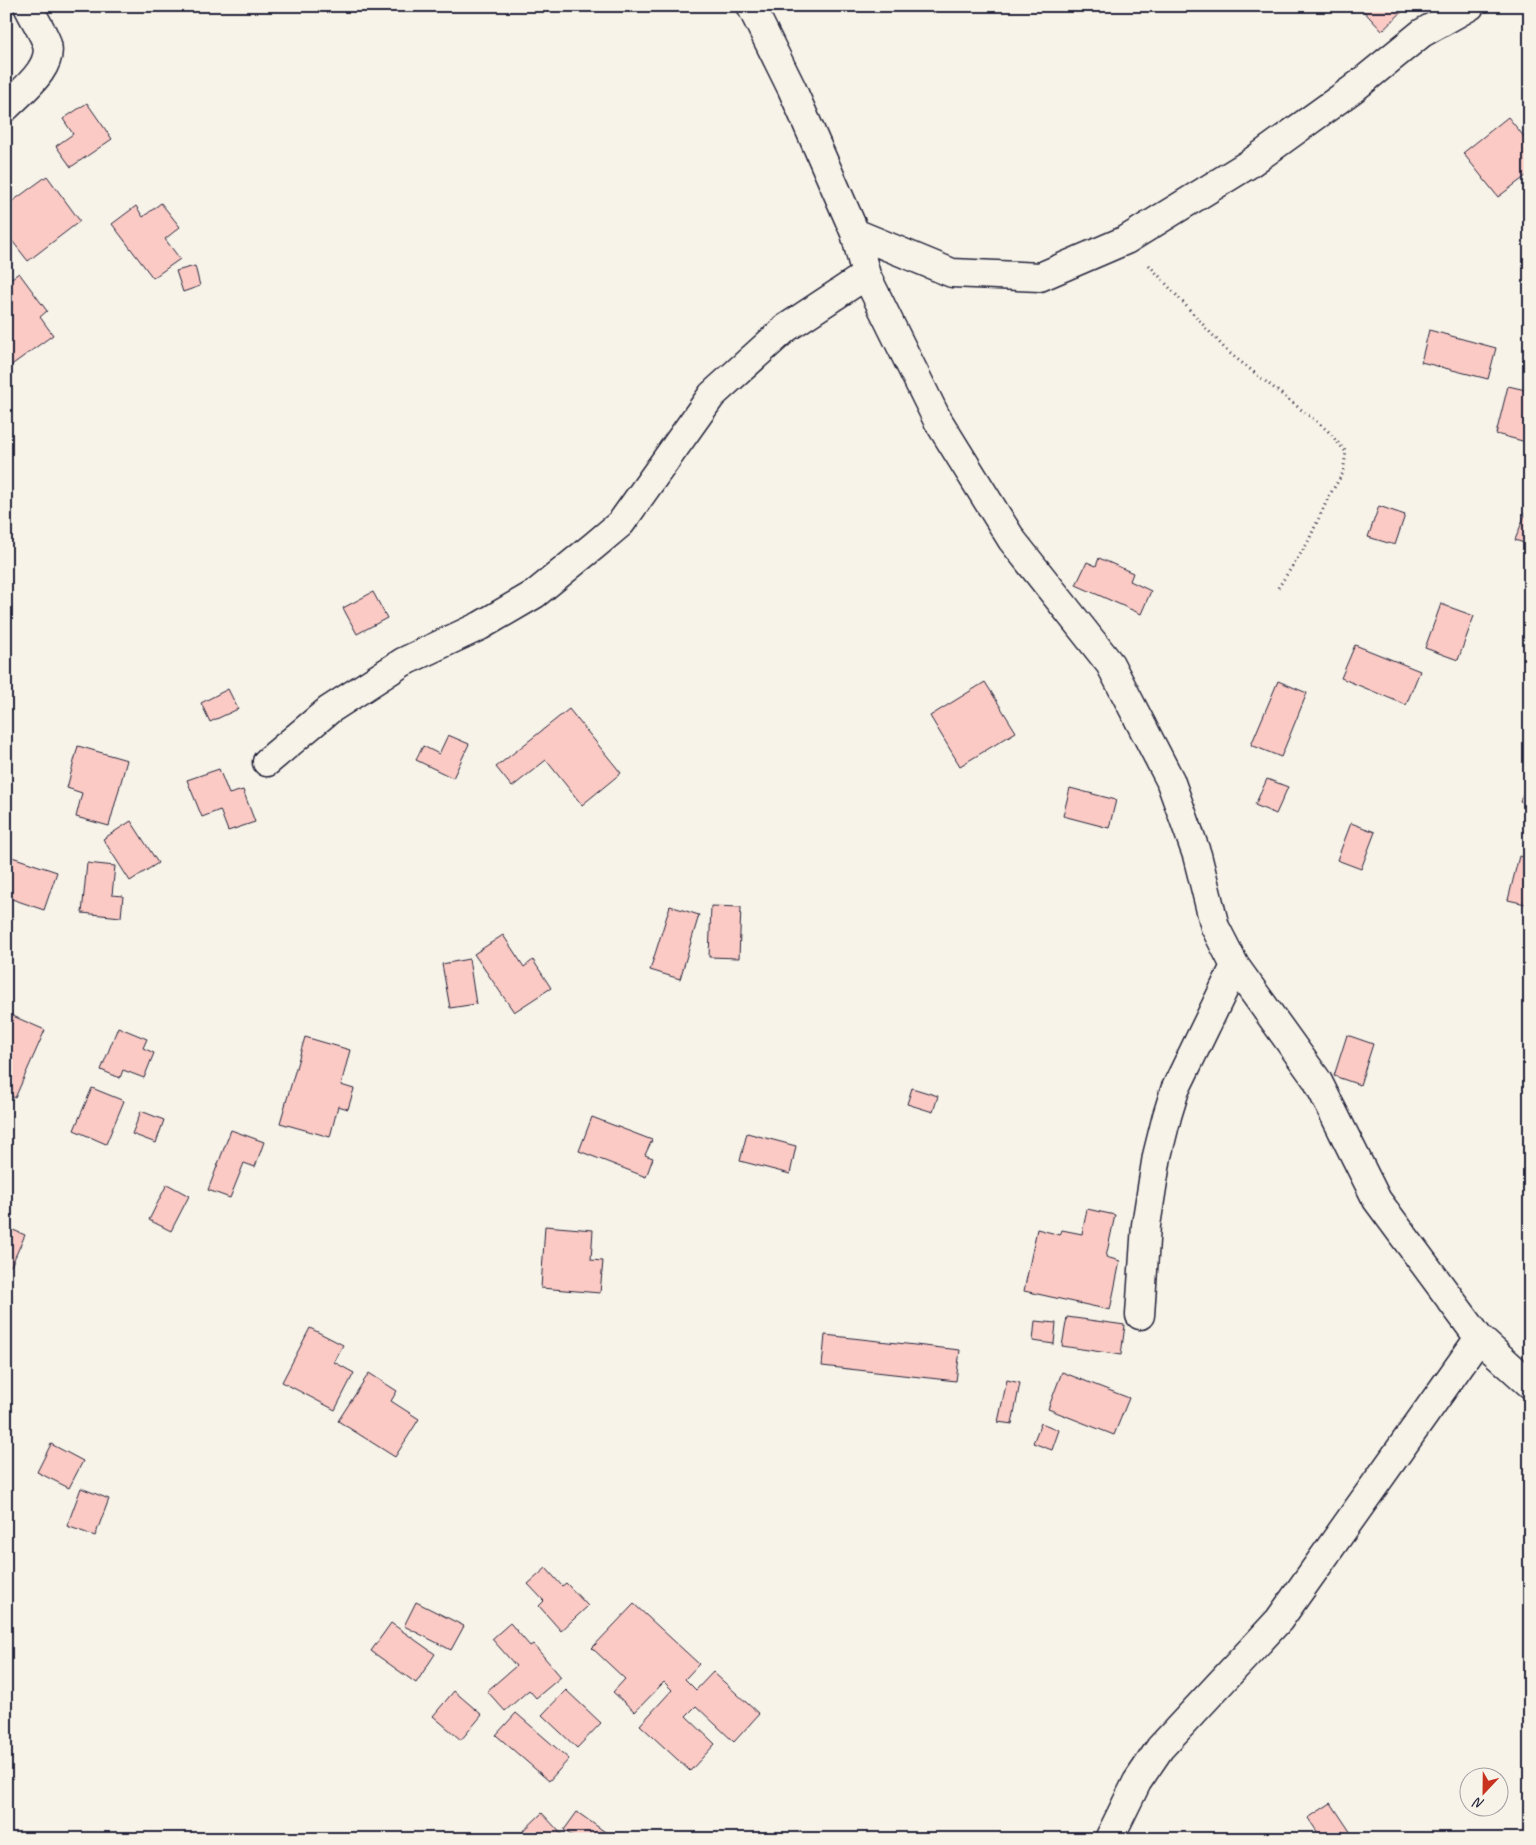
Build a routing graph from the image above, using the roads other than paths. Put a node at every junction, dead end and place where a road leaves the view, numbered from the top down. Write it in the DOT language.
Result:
graph roads {
  1 [pos="28,6"];
  2 [pos="751,6"];
  3 [pos="1470,6"];
  4 [pos="6,107"];
  5 [pos="855,233"];
  6 [pos="866,275"];
  7 [pos="267,762"];
  8 [pos="1235,966"];
  9 [pos="1140,1315"];
  10 [pos="1479,1338"];
  11 [pos="1530,1384"];
  12 [pos="1109,1839"];
  1 -- 4 [label="street"];
  2 -- 5 [label="street"];
  3 -- 5 [label="street"];
  5 -- 6 [label="street"];
  6 -- 7 [label="street"];
  6 -- 8 [label="street"];
  8 -- 9 [label="street"];
  8 -- 10 [label="street"];
  10 -- 11 [label="street"];
  10 -- 12 [label="street"];
}
